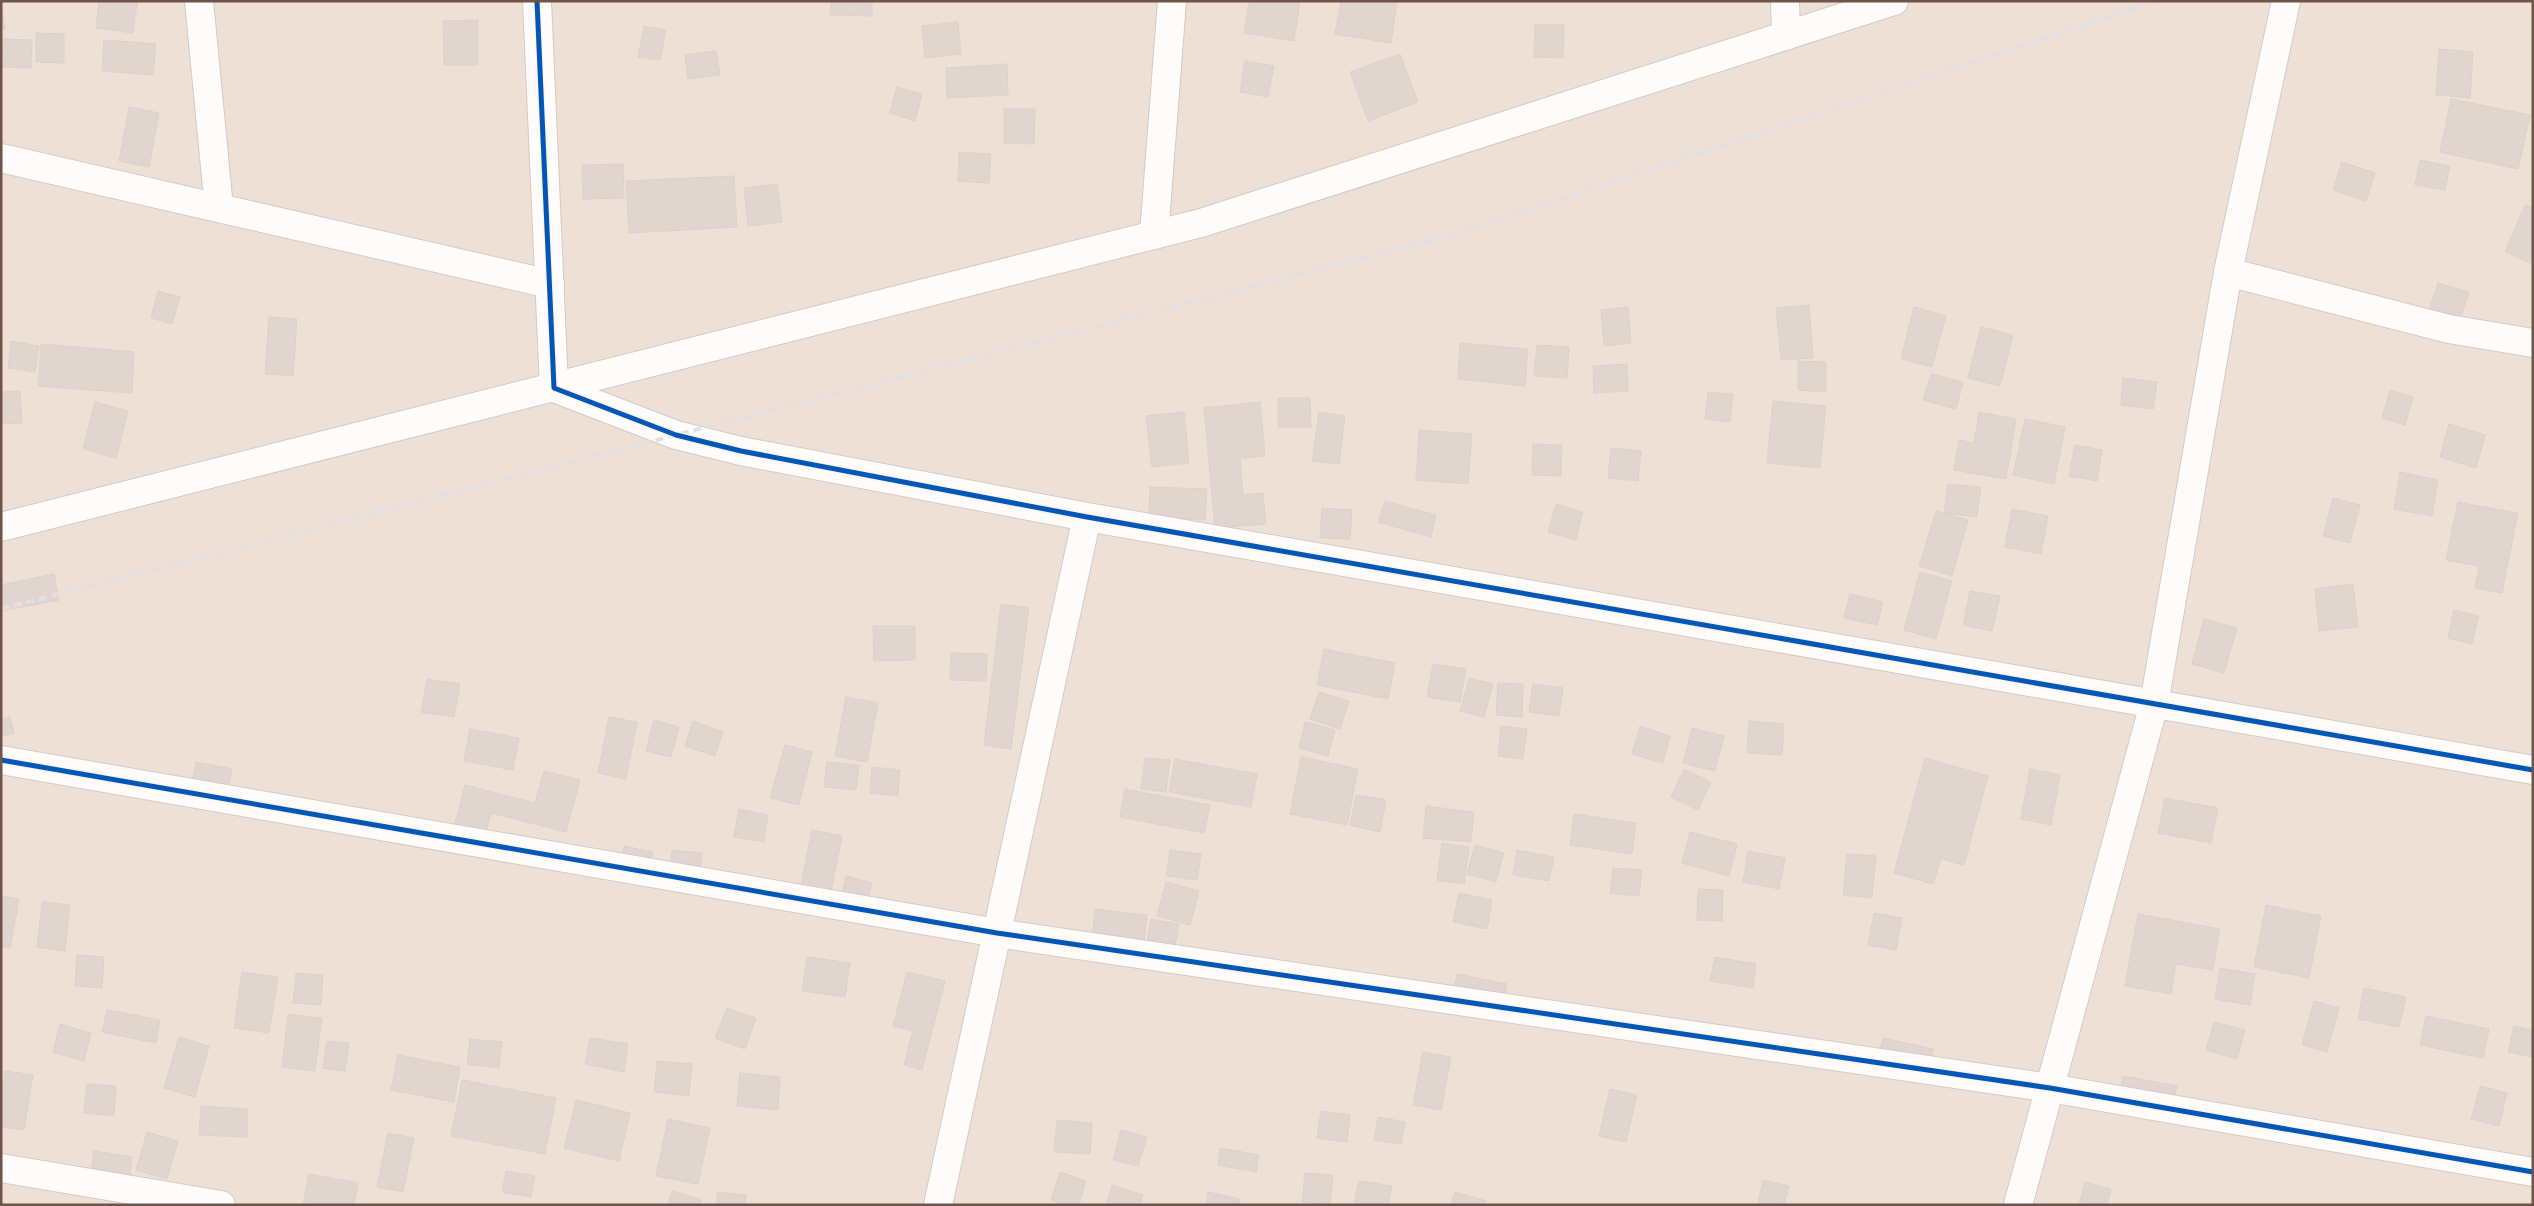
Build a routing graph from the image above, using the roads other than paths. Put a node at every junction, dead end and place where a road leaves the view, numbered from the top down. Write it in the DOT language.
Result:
graph roads {
  1 [pos="199,1"];
  2 [pos="537,1"];
  3 [pos="1172,1"];
  4 [pos="1785,1"];
  5 [pos="1894,1"];
  6 [pos="2286,1"];
  7 [pos="1786,36"];
  8 [pos="1,158"];
  9 [pos="219,208"];
  10 [pos="1154,235"];
  11 [pos="2228,272"];
  12 [pos="550,284"];
  13 [pos="2533,343"];
  14 [pos="554,388"];
  15 [pos="1086,517"];
  16 [pos="1,527"];
  17 [pos="2154,704"];
  18 [pos="1,760"];
  19 [pos="2533,770"];
  20 [pos="997,933"];
  21 [pos="2050,1088"];
  22 [pos="1,1168"];
  23 [pos="2533,1172"];
  24 [pos="222,1205"];
  25 [pos="938,1205"];
  26 [pos="2018,1205"];
  1 -- 9 [label="street"];
  2 -- 12 [label="street"];
  3 -- 10 [label="street"];
  4 -- 7 [label="street"];
  5 -- 7 [label="street"];
  6 -- 11 [label="street"];
  7 -- 10 [label="street"];
  8 -- 9 [label="street"];
  9 -- 12 [label="street"];
  10 -- 14 [label="street"];
  11 -- 13 [label="street"];
  11 -- 17 [label="street"];
  12 -- 14 [label="street"];
  14 -- 15 [label="street"];
  14 -- 16 [label="street"];
  15 -- 17 [label="street"];
  15 -- 20 [label="street"];
  17 -- 19 [label="street"];
  17 -- 21 [label="street"];
  18 -- 20 [label="street"];
  20 -- 21 [label="street"];
  20 -- 25 [label="street"];
  21 -- 23 [label="street"];
  21 -- 26 [label="street"];
  22 -- 24 [label="street"];
}
